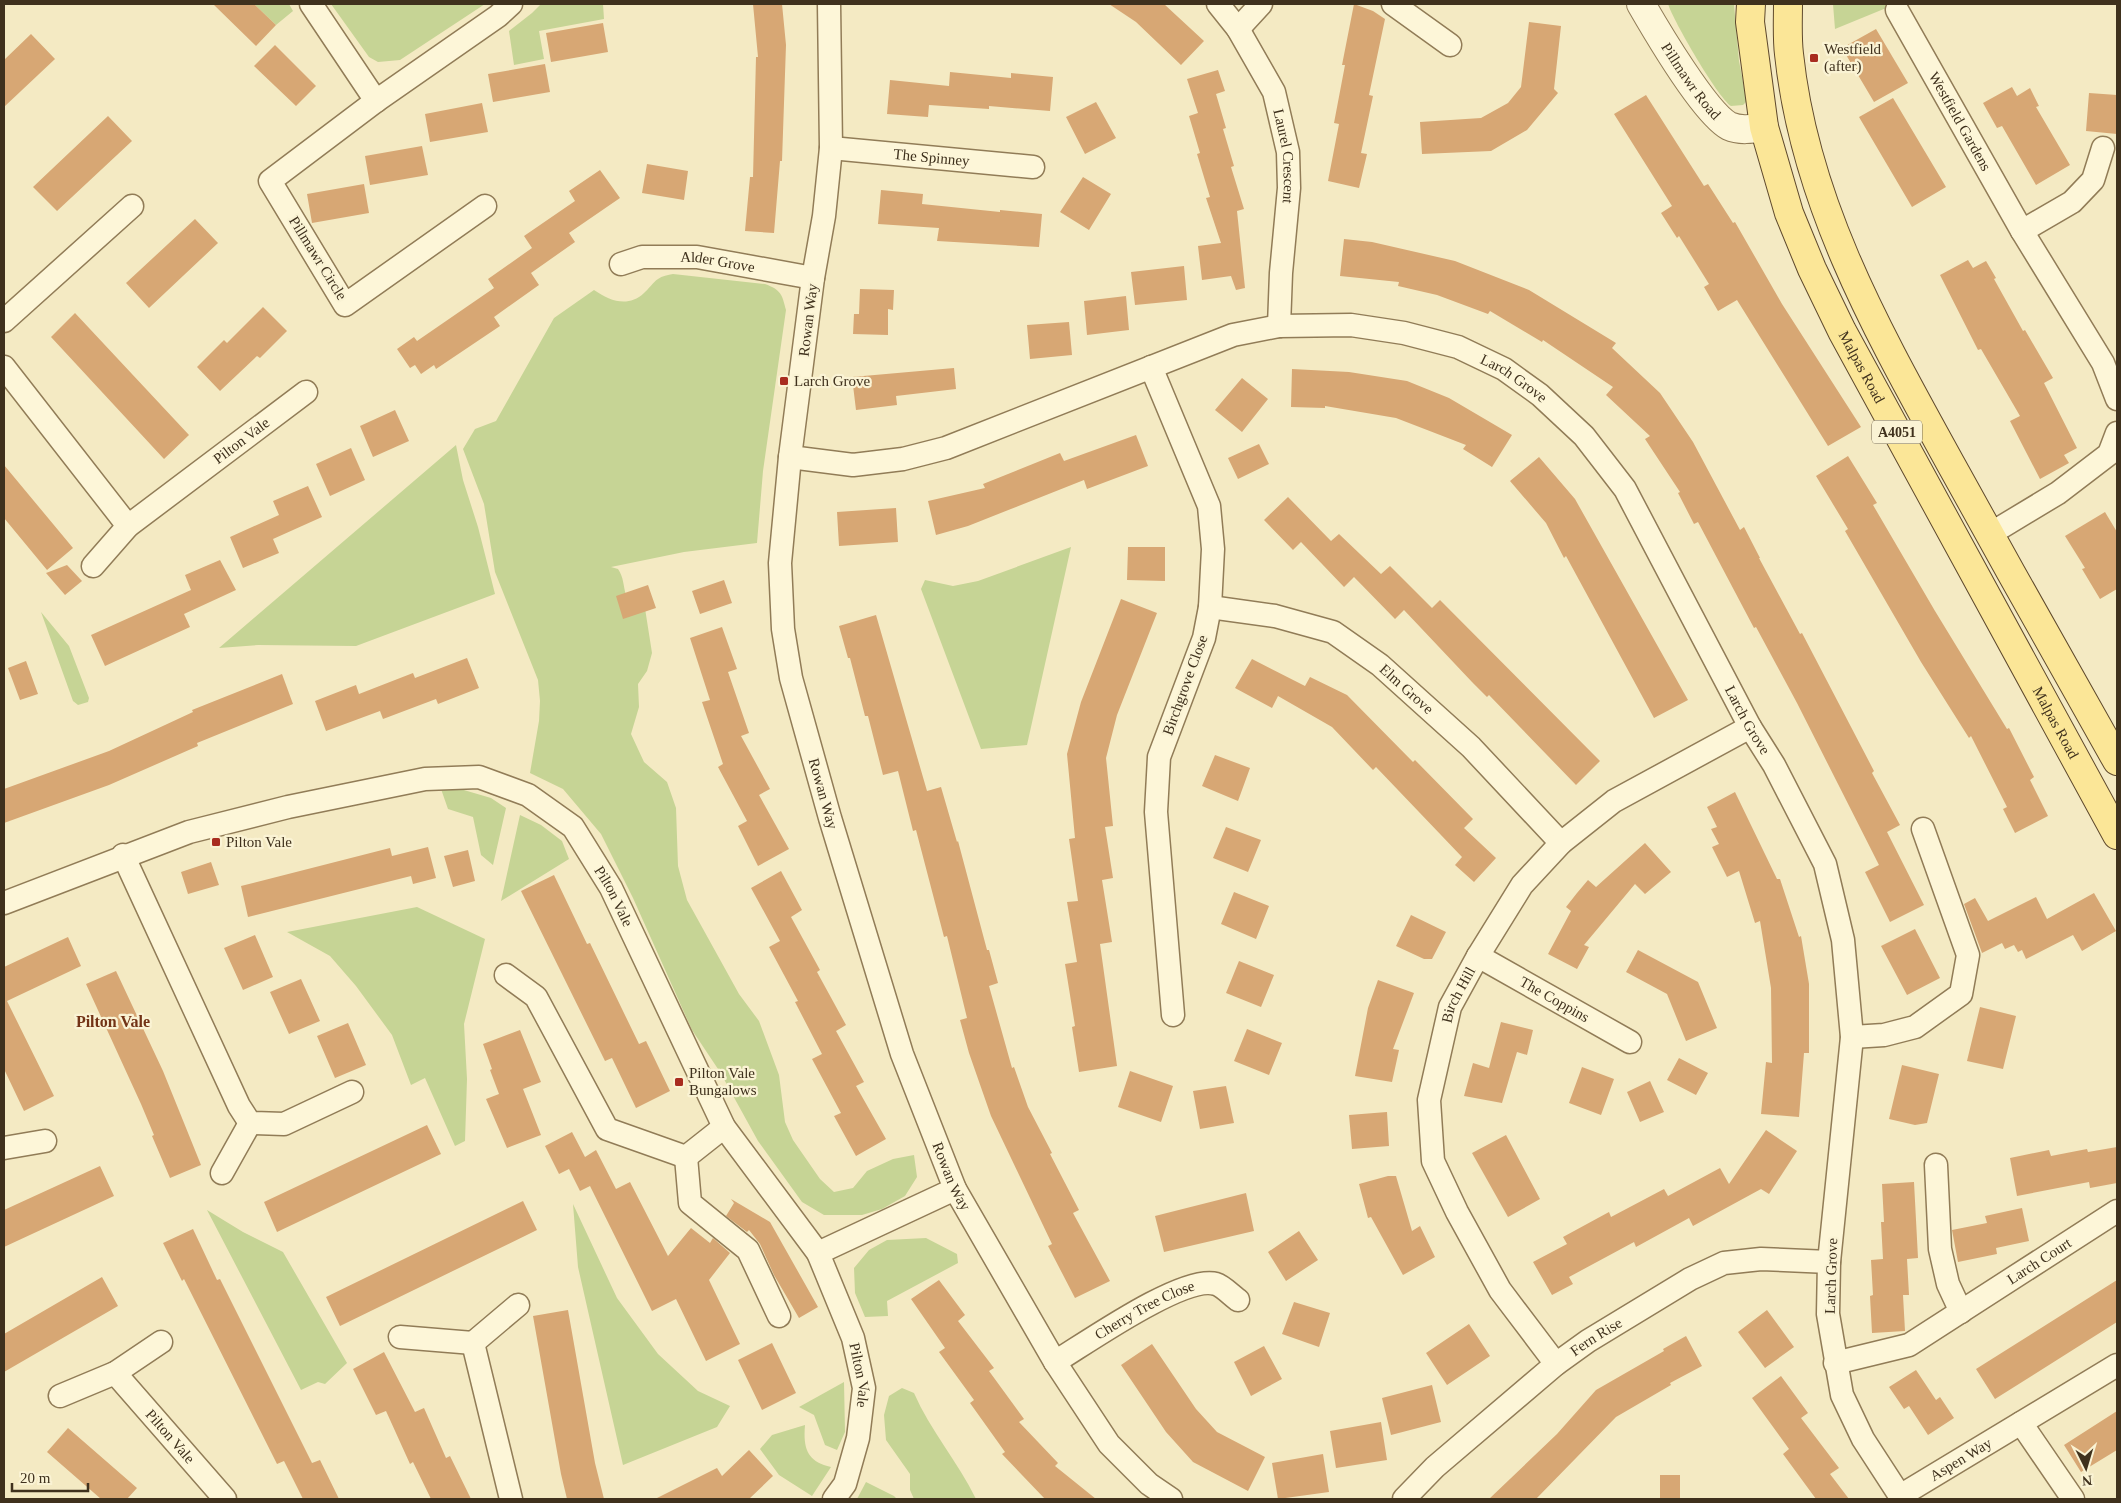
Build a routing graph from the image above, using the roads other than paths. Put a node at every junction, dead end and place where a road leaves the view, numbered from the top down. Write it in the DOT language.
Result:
graph roads {
  1 [pos="311,4"];
  2 [pos="511,4"];
  3 [pos="829,4"];
  4 [pos="1218,4"];
  5 [pos="1261,4"];
  6 [pos="1393,4"];
  7 [pos="1641,4"];
  8 [pos="1751,4"];
  9 [pos="1788,4"];
  10 [pos="1897,10"];
  11 [pos="1238,29"];
  12 [pos="1450,45"];
  13 [pos="376,101"];
  14 [pos="1764,127"];
  15 [pos="831,148"];
  16 [pos="2104,148"];
  17 [pos="1033,167"];
  18 [pos="132,206"];
  19 [pos="485,206"];
  20 [pos="2022,231"];
  21 [pos="621,264"];
  22 [pos="813,278"];
  23 [pos="4,321"];
  24 [pos="1280,326"];
  25 [pos="4,367"];
  26 [pos="1151,367"];
  27 [pos="306,392"];
  28 [pos="2117,399"];
  29 [pos="2117,433"];
  30 [pos="790,457"];
  31 [pos="128,526"];
  32 [pos="1990,534"];
  33 [pos="93,566"];
  34 [pos="1210,607"];
  35 [pos="1750,727"];
  36 [pos="2117,761"];
  37 [pos="1923,829"];
  38 [pos="2117,835"];
  39 [pos="1561,843"];
  40 [pos="124,856"];
  41 [pos="4,903"];
  42 [pos="1478,956"];
  43 [pos="506,975"];
  44 [pos="1173,1015"];
  45 [pos="1852,1037"];
  46 [pos="1630,1042"];
  47 [pos="352,1092"];
  48 [pos="250,1123"];
  49 [pos="724,1127"];
  50 [pos="45,1141"];
  51 [pos="4,1148"];
  52 [pos="686,1157"];
  53 [pos="1936,1165"];
  54 [pos="222,1173"];
  55 [pos="955,1189"];
  56 [pos="2117,1211"];
  57 [pos="818,1253"];
  58 [pos="1829,1262"];
  59 [pos="1238,1300"];
  60 [pos="518,1305"];
  61 [pos="1961,1312"];
  62 [pos="780,1316"];
  63 [pos="400,1337"];
  64 [pos="161,1342"];
  65 [pos="473,1343"];
  66 [pos="1055,1362"];
  67 [pos="1556,1364"];
  68 [pos="1835,1364"];
  69 [pos="2117,1365"];
  70 [pos="115,1373"];
  71 [pos="60,1396"];
  72 [pos="2021,1423"];
  73 [pos="1901,1498"];
  74 [pos="225,1499"];
  75 [pos="511,1499"];
  76 [pos="834,1499"];
  77 [pos="1171,1499"];
  78 [pos="1404,1499"];
  79 [pos="2074,1499"];
  1 -- 13 [label="street"];
  2 -- 13 [label="street, Pillmawr Circle"];
  3 -- 15 [label="street, Rowan Way"];
  4 -- 11 [label="street, Laurel Crescent"];
  5 -- 11 [label="street"];
  6 -- 12 [label="street"];
  7 -- 14 [label="street, Pillmawr Road"];
  8 -- 14 [label="main road, Malpas Road / A4051"];
  9 -- 32 [label="main road, Malpas Road / A4051"];
  10 -- 20 [label="street, Westfield Gardens"];
  11 -- 24 [label="street, Laurel Crescent"];
  13 -- 19 [label="street, Pillmawr Circle"];
  14 -- 38 [label="main road, Malpas Road / A4051"];
  15 -- 17 [label="street, The Spinney"];
  15 -- 22 [label="street, Rowan Way"];
  16 -- 20 [label="street"];
  18 -- 23 [label="street"];
  20 -- 28 [label="street, Westfield Gardens"];
  21 -- 22 [label="street, Alder Grove"];
  22 -- 30 [label="street, Rowan Way"];
  24 -- 26 [label="street, Larch Grove"];
  24 -- 35 [label="street, Larch Grove"];
  25 -- 31 [label="street"];
  26 -- 30 [label="street, Larch Grove"];
  26 -- 34 [label="street, Birchgrove Close"];
  27 -- 31 [label="street, Pilton Vale"];
  29 -- 32 [label="street"];
  30 -- 55 [label="street, Rowan Way"];
  31 -- 33 [label="street, Pilton Vale"];
  32 -- 36 [label="main road, Malpas Road / A4051"];
  34 -- 39 [label="street, Elm Grove"];
  34 -- 44 [label="street, Birchgrove Close"];
  35 -- 39 [label="street, Birch Hill"];
  35 -- 45 [label="street, Larch Grove"];
  37 -- 45 [label="street"];
  39 -- 42 [label="street, Birch Hill"];
  40 -- 41 [label="street, Pilton Vale"];
  40 -- 48 [label="street"];
  40 -- 49 [label="street, Pilton Vale"];
  42 -- 46 [label="street, The Coppins"];
  42 -- 67 [label="street, Birch Hill"];
  43 -- 52 [label="street"];
  45 -- 58 [label="street, Larch Grove"];
  47 -- 48 [label="street"];
  48 -- 54 [label="street"];
  49 -- 52 [label="street"];
  49 -- 57 [label="street, Pilton Vale"];
  50 -- 51 [label="street"];
  52 -- 62 [label="street"];
  53 -- 61 [label="street"];
  55 -- 57 [label="street"];
  55 -- 66 [label="street, Rowan Way"];
  56 -- 61 [label="street, Larch Court"];
  57 -- 76 [label="street, Pilton Vale"];
  58 -- 67 [label="street, Fern Rise"];
  58 -- 68 [label="street, Larch Grove"];
  59 -- 66 [label="street, Cherry Tree Close"];
  60 -- 65 [label="street"];
  61 -- 68 [label="street, Larch Court"];
  63 -- 65 [label="street"];
  64 -- 70 [label="street"];
  65 -- 75 [label="street"];
  66 -- 77 [label="street, Rowan Way"];
  67 -- 78 [label="street, Fern Rise"];
  68 -- 73 [label="street, Larch Grove"];
  69 -- 72 [label="street, Aspen Way"];
  70 -- 71 [label="street"];
  70 -- 74 [label="street, Pilton Vale"];
  72 -- 73 [label="street, Aspen Way"];
  72 -- 79 [label="street"];
}
